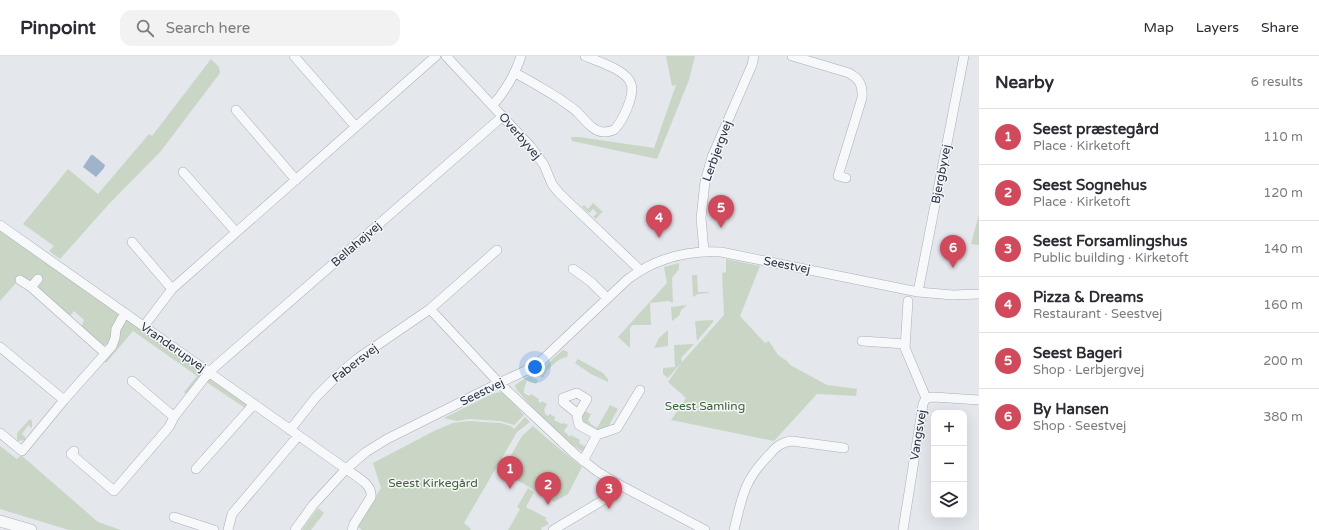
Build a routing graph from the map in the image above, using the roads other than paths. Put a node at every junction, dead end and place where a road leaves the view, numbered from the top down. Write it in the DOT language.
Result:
graph roads {
  1 [pos="294,56"];
  2 [pos="436,56"];
  3 [pos="446,56"];
  4 [pos="521,56"];
  5 [pos="585,56"];
  6 [pos="754,56"];
  7 [pos="792,56"];
  8 [pos="964,56"];
  9 [pos="515,73"];
  10 [pos="493,105"];
  11 [pos="236,110"];
  12 [pos="503,116"];
  13 [pos="356,127"];
  14 [pos="183,172"];
  15 [pos="846,178"];
  16 [pos="296,180"];
  17 [pos="0,225"];
  18 [pos="236,232"];
  19 [pos="132,242"];
  20 [pos="497,250"];
  21 [pos="704,251"];
  22 [pos="573,269"];
  23 [pos="640,270"];
  24 [pos="38,279"];
  25 [pos="20,280"];
  26 [pos="31,287"];
  27 [pos="172,289"];
  28 [pos="918,292"];
  29 [pos="979,294"];
  30 [pos="607,298"];
  31 [pos="908,301"];
  32 [pos="430,309"];
  33 [pos="125,313"];
  34 [pos="144,326"];
  35 [pos="862,341"];
  36 [pos="905,344"];
  37 [pos="0,347"];
  38 [pos="105,353"];
  39 [pos="209,372"];
  40 [pos="132,380"];
  41 [pos="499,383"];
  42 [pos="640,390"];
  43 [pos="926,398"];
  44 [pos="64,400"];
  45 [pos="979,400"];
  46 [pos="254,404"];
  47 [pos="578,414"];
  48 [pos="174,417"];
  49 [pos="290,430"];
  50 [pos="0,433"];
  51 [pos="597,435"];
  52 [pos="298,436"];
  53 [pos="844,448"];
  54 [pos="74,451"];
  55 [pos="583,461"];
  56 [pos="196,469"];
  57 [pos="346,469"];
  58 [pos="618,484"];
  59 [pos="174,517"];
  60 [pos="0,521"];
  61 [pos="32,530"];
  62 [pos="214,530"];
  63 [pos="228,530"];
  64 [pos="294,530"];
  65 [pos="352,530"];
  66 [pos="552,530"];
  67 [pos="706,530"];
  68 [pos="734,530"];
  69 [pos="903,530"];
  1 -- 13 [label="street"];
  2 -- 13 [label="street"];
  3 -- 10 [label="street, Overbyvej"];
  4 -- 9 [label="street"];
  5 -- 9 [label="street"];
  6 -- 21 [label="street, Lerbjergvej"];
  7 -- 15 [label="street"];
  8 -- 28 [label="street, Bjergbyvej"];
  9 -- 10 [label="street"];
  10 -- 12 [label="street, Overbyvej"];
  11 -- 16 [label="street"];
  12 -- 23 [label="street, Overbyvej"];
  12 -- 39 [label="street, Bellahøjvej"];
  13 -- 16 [label="street"];
  14 -- 18 [label="street"];
  16 -- 18 [label="street"];
  17 -- 33 [label="street, Vranderupvej"];
  18 -- 27 [label="street"];
  19 -- 27 [label="street"];
  20 -- 32 [label="street, Fabersvej"];
  21 -- 23 [label="street, Seestvej"];
  21 -- 28 [label="street, Seestvej"];
  22 -- 30 [label="street"];
  23 -- 30 [label="street, Seestvej"];
  24 -- 26 [label="street"];
  25 -- 26 [label="street"];
  26 -- 38 [label="street"];
  27 -- 34 [label="street"];
  28 -- 29 [label="street, Seestvej"];
  30 -- 41 [label="street, Seestvej"];
  31 -- 36 [label="street, Vangsvej"];
  32 -- 41 [label="street"];
  32 -- 49 [label="street, Fabersvej"];
  33 -- 34 [label="street, Vranderupvej"];
  33 -- 38 [label="street"];
  34 -- 39 [label="street, Vranderupvej"];
  35 -- 36 [label="street"];
  36 -- 43 [label="street, Vangsvej"];
  37 -- 44 [label="street"];
  38 -- 44 [label="street"];
  39 -- 46 [label="street, Vranderupvej"];
  39 -- 48 [label="street, Bellahøjvej"];
  40 -- 48 [label="street"];
  41 -- 55 [label="street"];
  41 -- 57 [label="street, Seestvej"];
  42 -- 51 [label="street"];
  43 -- 45 [label="street"];
  43 -- 69 [label="street, Vangsvej"];
  44 -- 50 [label="street"];
  46 -- 49 [label="street, Vranderupvej"];
  46 -- 56 [label="street"];
  47 -- 51 [label="street"];
  48 -- 54 [label="street, Bellahøjvej"];
  49 -- 52 [label="street, Vranderupvej"];
  51 -- 55 [label="street"];
  52 -- 57 [label="street, Vranderupvej"];
  52 -- 63 [label="street"];
  53 -- 68 [label="street"];
  55 -- 58 [label="street"];
  57 -- 64 [label="street, Seestvej"];
  57 -- 65 [label="street"];
  58 -- 66 [label="street"];
  58 -- 67 [label="street"];
  59 -- 62 [label="street"];
  60 -- 61 [label="street"];
}
